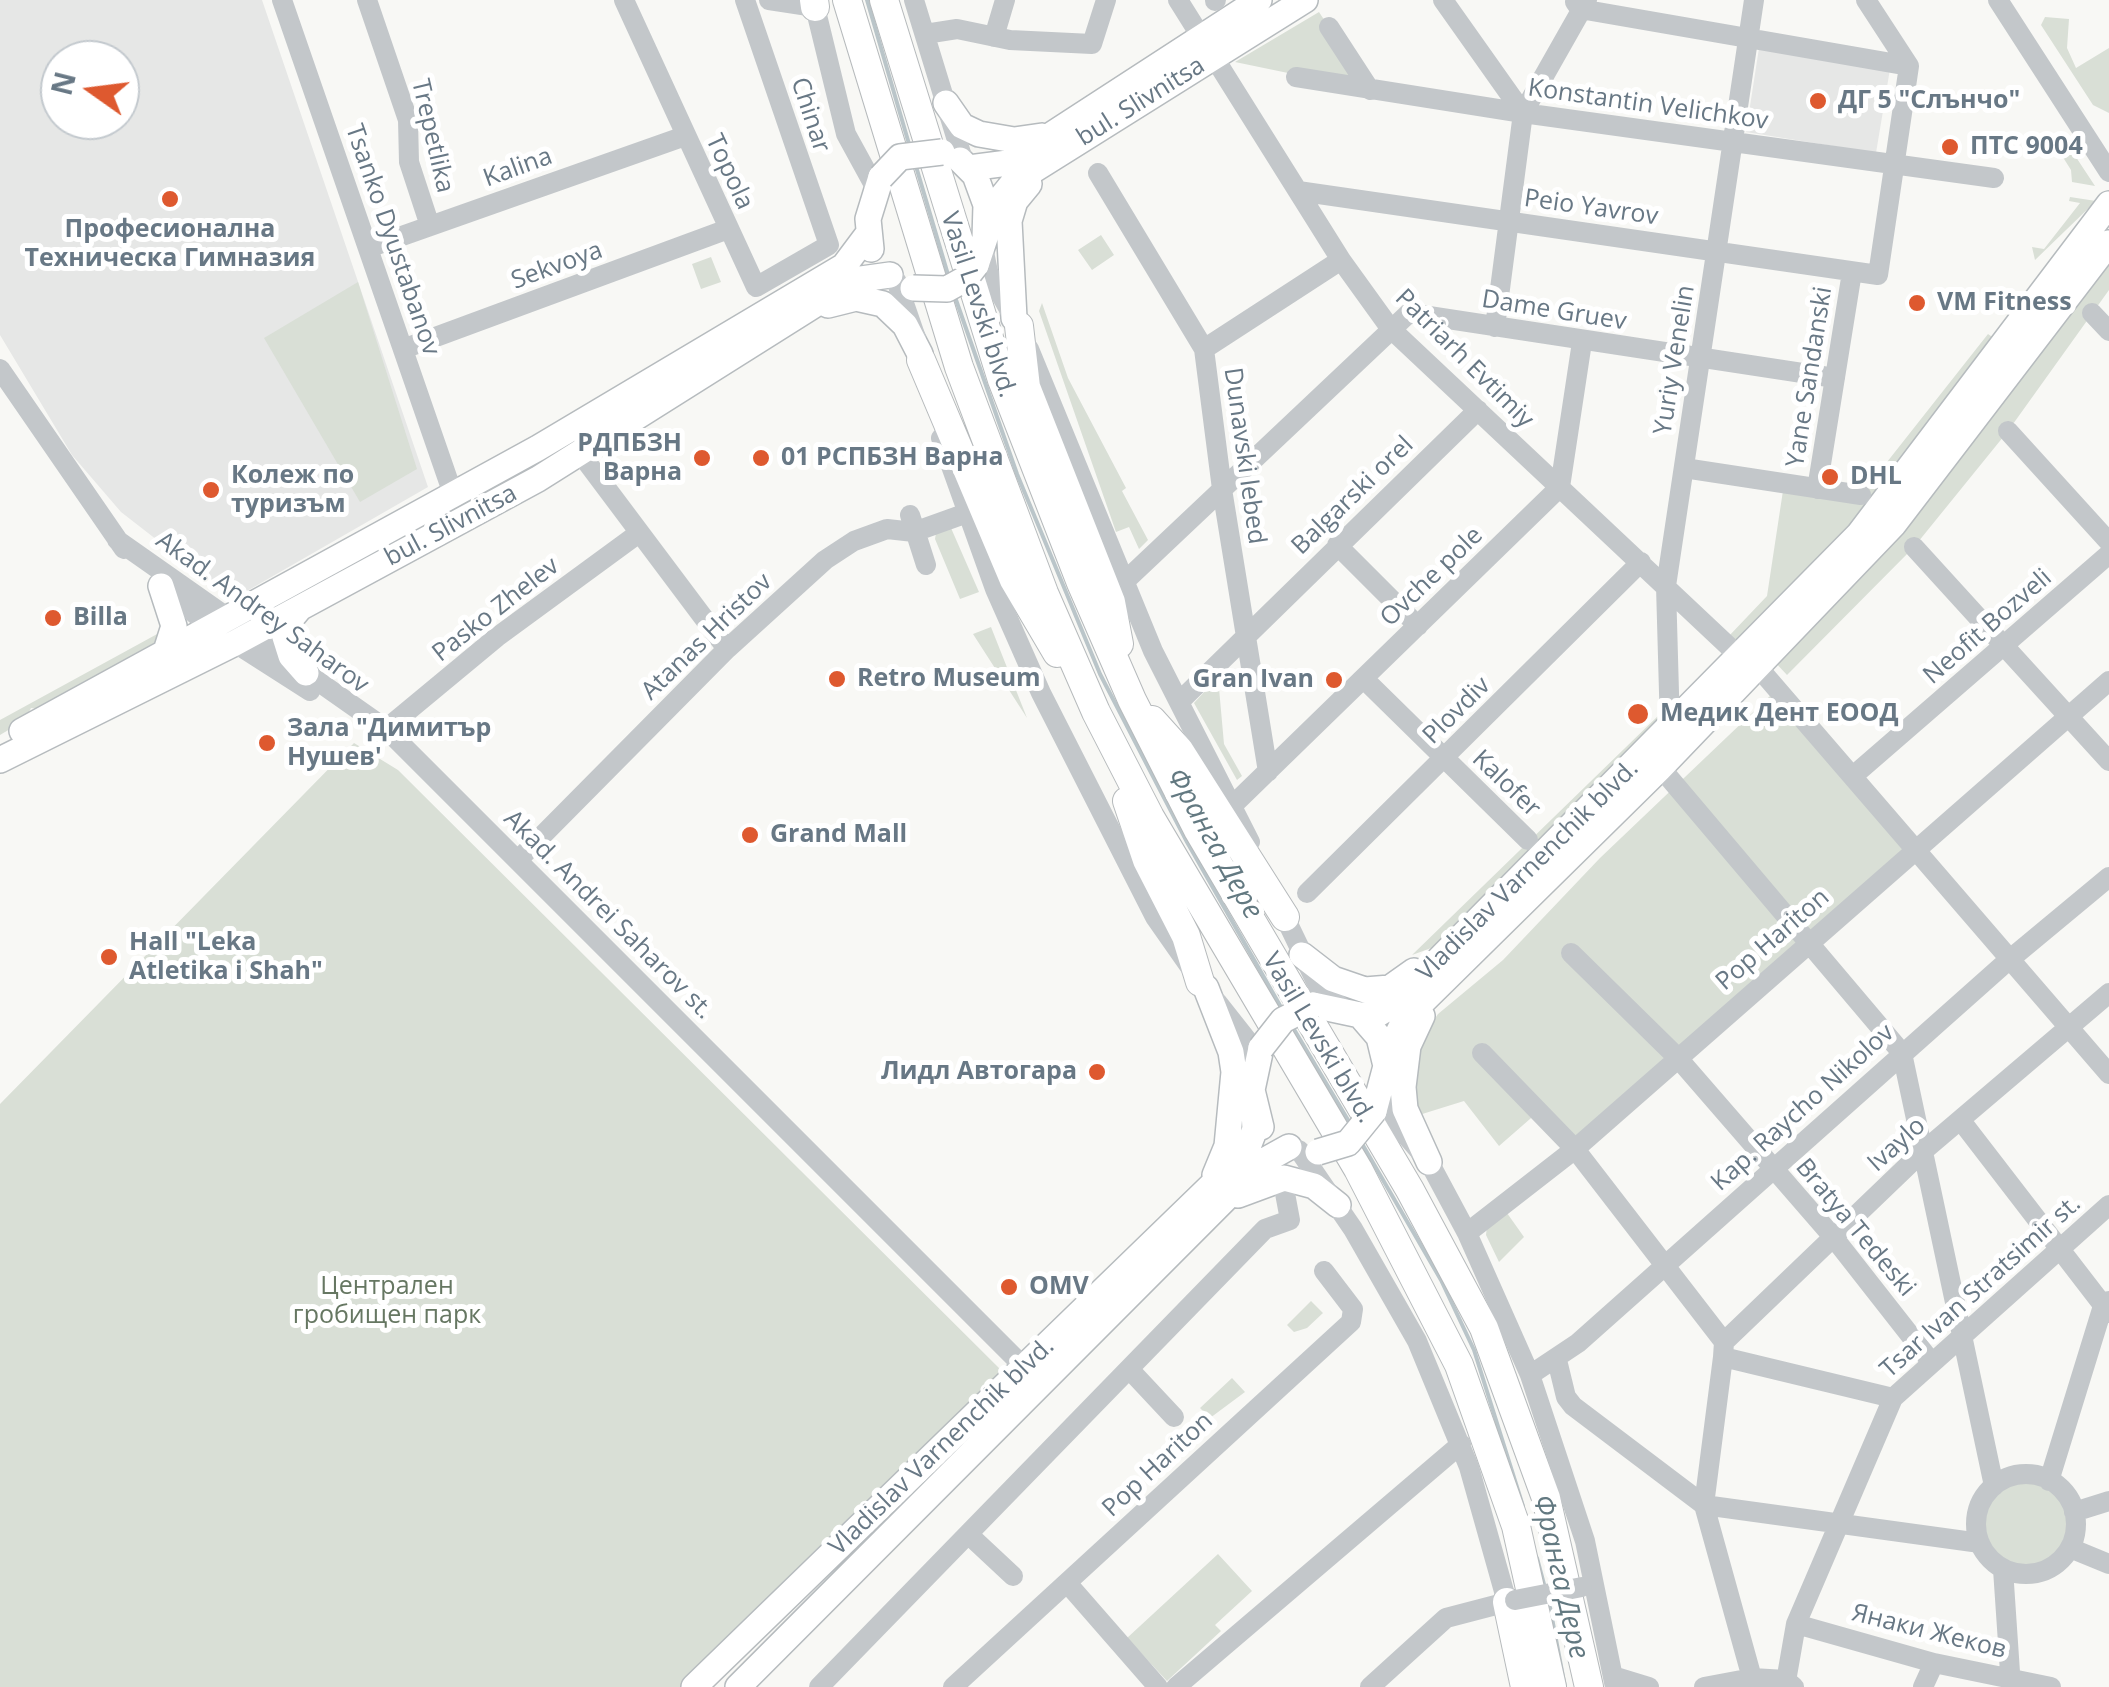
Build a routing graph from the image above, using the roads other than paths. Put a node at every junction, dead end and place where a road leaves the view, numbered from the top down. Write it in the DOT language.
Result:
graph roads {
  1 [pos="282,0"];
  2 [pos="367,0"];
  3 [pos="624,0"];
  4 [pos="745,0"];
  5 [pos="769,0"];
  6 [pos="847,0"];
  7 [pos="884,0"];
  8 [pos="914,0"];
  9 [pos="1005,0"];
  10 [pos="1106,0"];
  11 [pos="1178,0"];
  12 [pos="1259,0"];
  13 [pos="1305,0"];
  14 [pos="1442,0"];
  15 [pos="1754,0"];
  16 [pos="1866,0"];
  17 [pos="1998,0"];
  18 [pos="814,3"];
  19 [pos="1580,3"];
  20 [pos="1329,28"];
  21 [pos="925,34"];
  22 [pos="994,37"];
  23 [pos="1748,38"];
  24 [pos="1209,46"];
  25 [pos="1910,66"];
  26 [pos="1296,77"];
  27 [pos="1370,90"];
  28 [pos="946,103"];
  29 [pos="1522,113"];
  30 [pos="685,136"];
  31 [pos="1061,142"];
  32 [pos="1733,142"];
  33 [pos="959,161"];
  34 [pos="1893,166"];
  35 [pos="2109,172"];
  36 [pos="1098,173"];
  37 [pos="1994,178"];
  38 [pos="878,182"];
  39 [pos="1298,191"];
  40 [pos="2109,204"];
  41 [pos="987,216"];
  42 [pos="1510,223"];
  43 [pos="430,226"];
  44 [pos="728,229"];
  45 [pos="868,234"];
  46 [pos="829,244"];
  47 [pos="2109,244"];
  48 [pos="368,248"];
  49 [pos="1716,250"];
  50 [pos="979,256"];
  51 [pos="1340,260"];
  52 [pos="1852,272"];
  53 [pos="900,281"];
  54 [pos="2092,313"];
  55 [pos="786,322"];
  56 [pos="1016,322"];
  57 [pos="1495,327"];
  58 [pos="1390,328"];
  59 [pos="2109,332"];
  60 [pos="1582,342"];
  61 [pos="403,349"];
  62 [pos="1204,349"];
  63 [pos="1701,356"];
  64 [pos="920,357"];
  65 [pos="0,369"];
  66 [pos="1835,378"];
  67 [pos="647,395"];
  68 [pos="1478,410"];
  69 [pos="2008,431"];
  70 [pos="580,453"];
  71 [pos="1684,468"];
  72 [pos="1560,487"];
  73 [pos="1222,489"];
  74 [pos="1817,489"];
  75 [pos="1861,495"];
  76 [pos="454,497"];
  77 [pos="967,513"];
  78 [pos="912,523"];
  79 [pos="639,534"];
  80 [pos="117,540"];
  81 [pos="2109,542"];
  82 [pos="1337,545"];
  83 [pos="1914,547"];
  84 [pos="2109,554"];
  85 [pos="1641,562"];
  86 [pos="926,564"];
  87 [pos="1123,583"];
  88 [pos="162,586"];
  89 [pos="1666,586"];
  90 [pos="300,608"];
  91 [pos="1418,626"];
  92 [pos="231,630"];
  93 [pos="1246,639"];
  94 [pos="2008,646"];
  95 [pos="727,649"];
  96 [pos="166,651"];
  97 [pos="1749,661"];
  98 [pos="306,673"];
  99 [pos="1364,679"];
  100 [pos="2109,681"];
  101 [pos="1130,695"];
  102 [pos="1178,702"];
  103 [pos="362,714"];
  104 [pos="2068,714"];
  105 [pos="1099,718"];
  106 [pos="1670,728"];
  107 [pos="386,729"];
  108 [pos="0,744"];
  109 [pos="1445,759"];
  110 [pos="0,760"];
  111 [pos="2109,761"];
  112 [pos="1660,767"];
  113 [pos="1268,772"];
  114 [pos="1853,776"];
  115 [pos="1233,805"];
  116 [pos="1528,840"];
  117 [pos="1916,848"];
  118 [pos="518,860"];
  119 [pos="2109,876"];
  120 [pos="1306,893"];
  121 [pos="1285,917"];
  122 [pos="1808,942"];
  123 [pos="1452,946"];
  124 [pos="1571,953"];
  125 [pos="1302,955"];
  126 [pos="2011,958"];
  127 [pos="1450,975"];
  128 [pos="1203,985"];
  129 [pos="2109,993"];
  130 [pos="1351,1012"];
  131 [pos="2069,1028"];
  132 [pos="1482,1053"];
  133 [pos="1902,1053"];
  134 [pos="1386,1057"];
  135 [pos="1677,1057"];
  136 [pos="1258,1058"];
  137 [pos="2109,1074"];
  138 [pos="1378,1101"];
  139 [pos="1254,1112"];
  140 [pos="1962,1122"];
  141 [pos="1574,1149"];
  142 [pos="1302,1150"];
  143 [pos="1921,1153"];
  144 [pos="1429,1162"];
  145 [pos="1773,1168"];
  146 [pos="1284,1188"];
  147 [pos="1212,1199"];
  148 [pos="1338,1205"];
  149 [pos="2109,1205"];
  150 [pos="1467,1233"];
  151 [pos="1834,1238"];
  152 [pos="2059,1250"];
  153 [pos="1664,1265"];
  154 [pos="1324,1271"];
  155 [pos="2107,1306"];
  156 [pos="1962,1338"];
  157 [pos="1724,1349"];
  158 [pos="1557,1360"];
  159 [pos="1932,1362"];
  160 [pos="1024,1368"];
  161 [pos="1130,1370"];
  162 [pos="1530,1375"];
  163 [pos="1893,1398"];
  164 [pos="1174,1417"];
  165 [pos="1460,1444"];
  166 [pos="2048,1480"];
  167 [pos="1994,1486"];
  168 [pos="2109,1500"];
  169 [pos="1704,1506"];
  170 [pos="2074,1512"];
  171 [pos="1837,1522"];
  172 [pos="968,1534"];
  173 [pos="1980,1543"];
  174 [pos="2070,1548"];
  175 [pos="2109,1564"];
  176 [pos="2003,1569"];
  177 [pos="1013,1576"];
  178 [pos="1068,1584"];
  179 [pos="1588,1586"];
  180 [pos="1511,1601"];
  181 [pos="1796,1624"];
  182 [pos="1934,1663"];
  183 [pos="1752,1678"];
  184 [pos="1606,1683"];
  185 [pos="2011,1683"];
  186 [pos="1788,1685"];
  187 [pos="694,1687"];
  188 [pos="738,1687"];
  189 [pos="819,1687"];
  190 [pos="953,1687"];
  191 [pos="1158,1687"];
  192 [pos="1176,1687"];
  193 [pos="1370,1687"];
  194 [pos="1526,1687"];
  195 [pos="1552,1687"];
  196 [pos="1648,1687"];
  197 [pos="1704,1687"];
  198 [pos="1923,1687"];
  199 [pos="2051,1687"];
  1 -- 48 [label="street, Tsanko Dyustabanov"];
  2 -- 43 [label="street, Trepetlika"];
  3 -- 30 [label="street, Topola"];
  4 -- 46 [label="street, Chinar"];
  5 -- 18 [label="street"];
  6 -- 105 [label="highway, Vasil Levski blvd."];
  7 -- 101 [label="highway, Vasil Levski blvd."];
  8 -- 21 [label="street"];
  9 -- 22 [label="street"];
  10 -- 22 [label="street"];
  11 -- 24 [label="street, Patriarh Evtimiy"];
  12 -- 24 [label="main road, bul. Slivnitsa"];
  13 -- 24 [label="main road, bul. Slivnitsa"];
  14 -- 29 [label="street"];
  15 -- 23 [label="street, Yuriy Venelin"];
  16 -- 25 [label="street"];
  17 -- 35 [label="street"];
  18 -- 38 [label="street"];
  19 -- 23 [label="street"];
  19 -- 29 [label="street"];
  20 -- 27 [label="street"];
  21 -- 22 [label="street"];
  21 -- 28 [label="street"];
  23 -- 25 [label="street"];
  23 -- 32 [label="street, Yuriy Venelin"];
  24 -- 31 [label="main road, bul. Slivnitsa"];
  24 -- 39 [label="street, Patriarh Evtimiy"];
  25 -- 34 [label="street"];
  26 -- 27 [label="street, Konstantin Velichkov"];
  27 -- 29 [label="street, Konstantin Velichkov"];
  28 -- 31 [label="main road"];
  28 -- 33 [label="street"];
  29 -- 32 [label="street, Konstantin Velichkov"];
  29 -- 42 [label="street"];
  30 -- 43 [label="street, Kalina"];
  30 -- 44 [label="street, Topola"];
  31 -- 33 [label="main road, bul. Slivnitsa"];
  31 -- 41 [label="main road, bul. Slivnitsa"];
  31 -- 56 [label="main road"];
  32 -- 34 [label="street, Konstantin Velichkov"];
  32 -- 49 [label="street, Yuriy Venelin"];
  33 -- 38 [label="main road, bridge"];
  33 -- 41 [label="main road"];
  34 -- 37 [label="street, Konstantin Velichkov"];
  34 -- 52 [label="street, Peio Yavrov"];
  36 -- 62 [label="street, Dunavski lebed"];
  38 -- 45 [label="main road"];
  39 -- 42 [label="street, Peio Yavrov"];
  39 -- 51 [label="street, Patriarh Evtimiy"];
  40 -- 97 [label="main road, Vladislav Varnenchik blvd."];
  41 -- 50 [label="main road"];
  42 -- 49 [label="street, Peio Yavrov"];
  42 -- 57 [label="street"];
  43 -- 48 [label="street, Kalina"];
  44 -- 46 [label="street, Topola"];
  44 -- 61 [label="street, Sekvoya"];
  45 -- 53 [label="main road"];
  45 -- 67 [label="main road, bul. Slivnitsa"];
  47 -- 97 [label="main road, Vladislav Varnenchik blvd."];
  48 -- 61 [label="street, Tsanko Dyustabanov"];
  49 -- 52 [label="street, Peio Yavrov"];
  49 -- 63 [label="street, Yuriy Venelin"];
  50 -- 53 [label="main road, bridge"];
  50 -- 56 [label="street"];
  51 -- 58 [label="street, Patriarh Evtimiy"];
  51 -- 62 [label="street"];
  52 -- 66 [label="street, Yane Sandanski"];
  53 -- 55 [label="main road, bul. Slivnitsa"];
  53 -- 64 [label="street"];
  54 -- 59 [label="street"];
  55 -- 64 [label="main road"];
  55 -- 67 [label="main road, bul. Slivnitsa"];
  56 -- 87 [label="street"];
  56 -- 101 [label="highway"];
  57 -- 58 [label="street, Dame Gruev"];
  57 -- 60 [label="street, Dame Gruev"];
  58 -- 68 [label="street, Patriarh Evtimiy"];
  58 -- 73 [label="street"];
  60 -- 63 [label="street, Dame Gruev"];
  60 -- 72 [label="street"];
  61 -- 76 [label="street, Tsanko Dyustabanov"];
  62 -- 73 [label="street, Dunavski lebed"];
  63 -- 66 [label="street, Dame Gruev"];
  63 -- 71 [label="street, Yuriy Venelin"];
  64 -- 77 [label="street"];
  64 -- 105 [label="highway"];
  65 -- 80 [label="street, Akad. Andrey Saharov"];
  66 -- 74 [label="street, Yane Sandanski"];
  67 -- 70 [label="main road, bul. Slivnitsa"];
  67 -- 76 [label="main road, bul. Slivnitsa"];
  68 -- 72 [label="street, Patriarh Evtimiy"];
  68 -- 82 [label="street, Balgarski orel"];
  69 -- 81 [label="street"];
  70 -- 79 [label="street"];
  70 -- 90 [label="main road, bul. Slivnitsa"];
  71 -- 74 [label="street"];
  71 -- 89 [label="street, Yuriy Venelin"];
  72 -- 85 [label="street, Patriarh Evtimiy"];
  72 -- 91 [label="street, Ovche pole"];
  73 -- 87 [label="street"];
  73 -- 93 [label="street, Dunavski lebed"];
  74 -- 75 [label="street"];
  76 -- 92 [label="main road, bul. Slivnitsa"];
  77 -- 78 [label="street, Atanas Hristov"];
  77 -- 128 [label="street"];
  78 -- 86 [label="street"];
  78 -- 95 [label="street, Atanas Hristov"];
  79 -- 95 [label="street"];
  79 -- 107 [label="street, Pasko Zhelev"];
  80 -- 88 [label="street, Akad. Andrey Saharov"];
  80 -- 92 [label="street, Akad. Andrey Saharov"];
  82 -- 91 [label="street"];
  82 -- 93 [label="street, Balgarski orel"];
  83 -- 94 [label="street"];
  84 -- 94 [label="street, Neofit Bozveli"];
  85 -- 89 [label="street, Patriarh Evtimiy"];
  85 -- 109 [label="street, Plovdiv"];
  87 -- 102 [label="street"];
  88 -- 92 [label="street, Akad. Andrey Saharov"];
  88 -- 96 [label="main road"];
  89 -- 97 [label="street, Patriarh Evtimiy"];
  89 -- 106 [label="street, Yuriy Venelin"];
  90 -- 92 [label="main road, bul. Slivnitsa"];
  90 -- 98 [label="main road"];
  91 -- 99 [label="street, Ovche pole"];
  92 -- 96 [label="main road, bul. Slivnitsa"];
  92 -- 98 [label="street, Akad. Andrey Saharov"];
  92 -- 103 [label="street, Akad. Andrey Saharov"];
  92 -- 110 [label="main road, bul. Slivnitsa"];
  93 -- 102 [label="street, Balgarski orel"];
  93 -- 113 [label="street, Dunavski lebed"];
  94 -- 104 [label="street"];
  94 -- 114 [label="street, Neofit Bozveli"];
  95 -- 118 [label="street, Atanas Hristov"];
  96 -- 108 [label="main road, bul. Slivnitsa"];
  97 -- 106 [label="main road, Vladislav Varnenchik blvd."];
  97 -- 112 [label="main road, Vladislav Varnenchik blvd."];
  97 -- 114 [label="street, Patriarh Evtimiy"];
  98 -- 103 [label="street, Akad. Andrey Saharov"];
  99 -- 109 [label="street, Kalofer"];
  99 -- 113 [label="street, Ovche pole"];
  100 -- 104 [label="street, Pop Hariton"];
  101 -- 121 [label="highway"];
  101 -- 184 [label="highway, Vasil Levski blvd."];
  102 -- 115 [label="street"];
  103 -- 107 [label="street, Akad. Andrei Saharov st."];
  104 -- 111 [label="street"];
  104 -- 117 [label="street, Pop Hariton"];
  105 -- 128 [label="highway"];
  105 -- 195 [label="highway, Vasil Levski blvd."];
  106 -- 123 [label="main road, Vladislav Varnenchik blvd."];
  107 -- 118 [label="street, Akad. Andrei Saharov st."];
  109 -- 116 [label="street, Kalofer"];
  109 -- 120 [label="street, Plovdiv"];
  112 -- 122 [label="street"];
  112 -- 127 [label="main road, Vladislav Varnenchik blvd."];
  113 -- 115 [label="street, Ovche pole"];
  114 -- 117 [label="street, Patriarh Evtimiy"];
  115 -- 121 [label="street"];
  117 -- 122 [label="street, Pop Hariton"];
  117 -- 126 [label="street, Patriarh Evtimiy"];
  118 -- 160 [label="street"];
  119 -- 126 [label="street, Kap. Raycho Nikolov"];
  121 -- 125 [label="street"];
  122 -- 133 [label="street"];
  122 -- 135 [label="street, Pop Hariton"];
  123 -- 125 [label="main road"];
  123 -- 130 [label="main road, Vladislav Varnenchik blvd."];
  124 -- 135 [label="street, Bratya Tedeski"];
  125 -- 130 [label="street"];
  126 -- 131 [label="street, Patriarh Evtimiy"];
  126 -- 133 [label="street, Kap. Raycho Nikolov"];
  127 -- 134 [label="main road, Vladislav Varnenchik blvd."];
  127 -- 144 [label="main road"];
  128 -- 136 [label="street"];
  128 -- 147 [label="main road"];
  129 -- 131 [label="street, Ivaylo"];
  130 -- 134 [label="main road"];
  130 -- 136 [label="main road, bridge"];
  131 -- 137 [label="street, Patriarh Evtimiy"];
  131 -- 140 [label="street, Ivaylo"];
  132 -- 141 [label="street"];
  133 -- 143 [label="street"];
  133 -- 145 [label="street, Kap. Raycho Nikolov"];
  134 -- 138 [label="main road"];
  135 -- 141 [label="street, Pop Hariton"];
  135 -- 145 [label="street, Bratya Tedeski"];
  136 -- 139 [label="main road"];
  138 -- 142 [label="main road, bridge"];
  138 -- 144 [label="street"];
  139 -- 142 [label="main road"];
  139 -- 147 [label="main road, Vladislav Varnenchik blvd."];
  140 -- 143 [label="street, Ivaylo"];
  140 -- 152 [label="street"];
  141 -- 150 [label="street, Pop Hariton"];
  141 -- 153 [label="street"];
  142 -- 147 [label="main road, Vladislav Varnenchik blvd."];
  142 -- 148 [label="street"];
  143 -- 151 [label="street, Ivaylo"];
  143 -- 156 [label="street"];
  144 -- 150 [label="street"];
  145 -- 151 [label="street, Bratya Tedeski"];
  145 -- 153 [label="street, Kap. Raycho Nikolov"];
  146 -- 161 [label="street"];
  147 -- 148 [label="main road"];
  147 -- 160 [label="main road, Vladislav Varnenchik blvd."];
  147 -- 188 [label="main road, Vladislav Varnenchik blvd."];
  148 -- 165 [label="street"];
  149 -- 152 [label="street, Tsar Ivan Stratsimir st."];
  150 -- 162 [label="street"];
  151 -- 157 [label="street, Ivaylo"];
  151 -- 159 [label="street, Bratya Tedeski"];
  152 -- 155 [label="street"];
  152 -- 156 [label="street, Tsar Ivan Stratsimir st."];
  153 -- 157 [label="street"];
  153 -- 158 [label="street, Kap. Raycho Nikolov"];
  154 -- 178 [label="street, Pop Hariton"];
  155 -- 166 [label="street"];
  156 -- 159 [label="street, Tsar Ivan Stratsimir st."];
  156 -- 167 [label="street"];
  157 -- 163 [label="street"];
  157 -- 169 [label="street"];
  158 -- 162 [label="street, Kap. Raycho Nikolov"];
  158 -- 169 [label="street"];
  159 -- 163 [label="street, Tsar Ivan Stratsimir st."];
  160 -- 187 [label="main road, Vladislav Varnenchik blvd."];
  161 -- 164 [label="street"];
  161 -- 172 [label="street"];
  162 -- 179 [label="street"];
  163 -- 171 [label="street, Tsar Ivan Stratsimir st."];
  165 -- 180 [label="street"];
  165 -- 192 [label="street"];
  166 -- 167 [label="street"];
  166 -- 170 [label="street"];
  167 -- 173 [label="street"];
  168 -- 170 [label="street"];
  169 -- 171 [label="street"];
  169 -- 183 [label="street"];
  170 -- 174 [label="street"];
  171 -- 173 [label="street"];
  171 -- 181 [label="street, Tsar Ivan Stratsimir st."];
  172 -- 177 [label="street"];
  172 -- 189 [label="street"];
  173 -- 176 [label="street"];
  174 -- 175 [label="street"];
  174 -- 176 [label="street"];
  176 -- 185 [label="street"];
  178 -- 190 [label="street, Pop Hariton"];
  178 -- 191 [label="street"];
  179 -- 180 [label="street, bridge"];
  179 -- 184 [label="street"];
  180 -- 193 [label="street"];
  180 -- 194 [label="highway"];
  181 -- 182 [label="street, Янаки Жеков"];
  181 -- 186 [label="street, Tsar Ivan Stratsimir st."];
  182 -- 185 [label="street, Янаки Жеков"];
  182 -- 198 [label="street"];
  183 -- 186 [label="street"];
  183 -- 197 [label="street"];
  184 -- 196 [label="street"];
  185 -- 199 [label="street, Янаки Жеков"];
}
